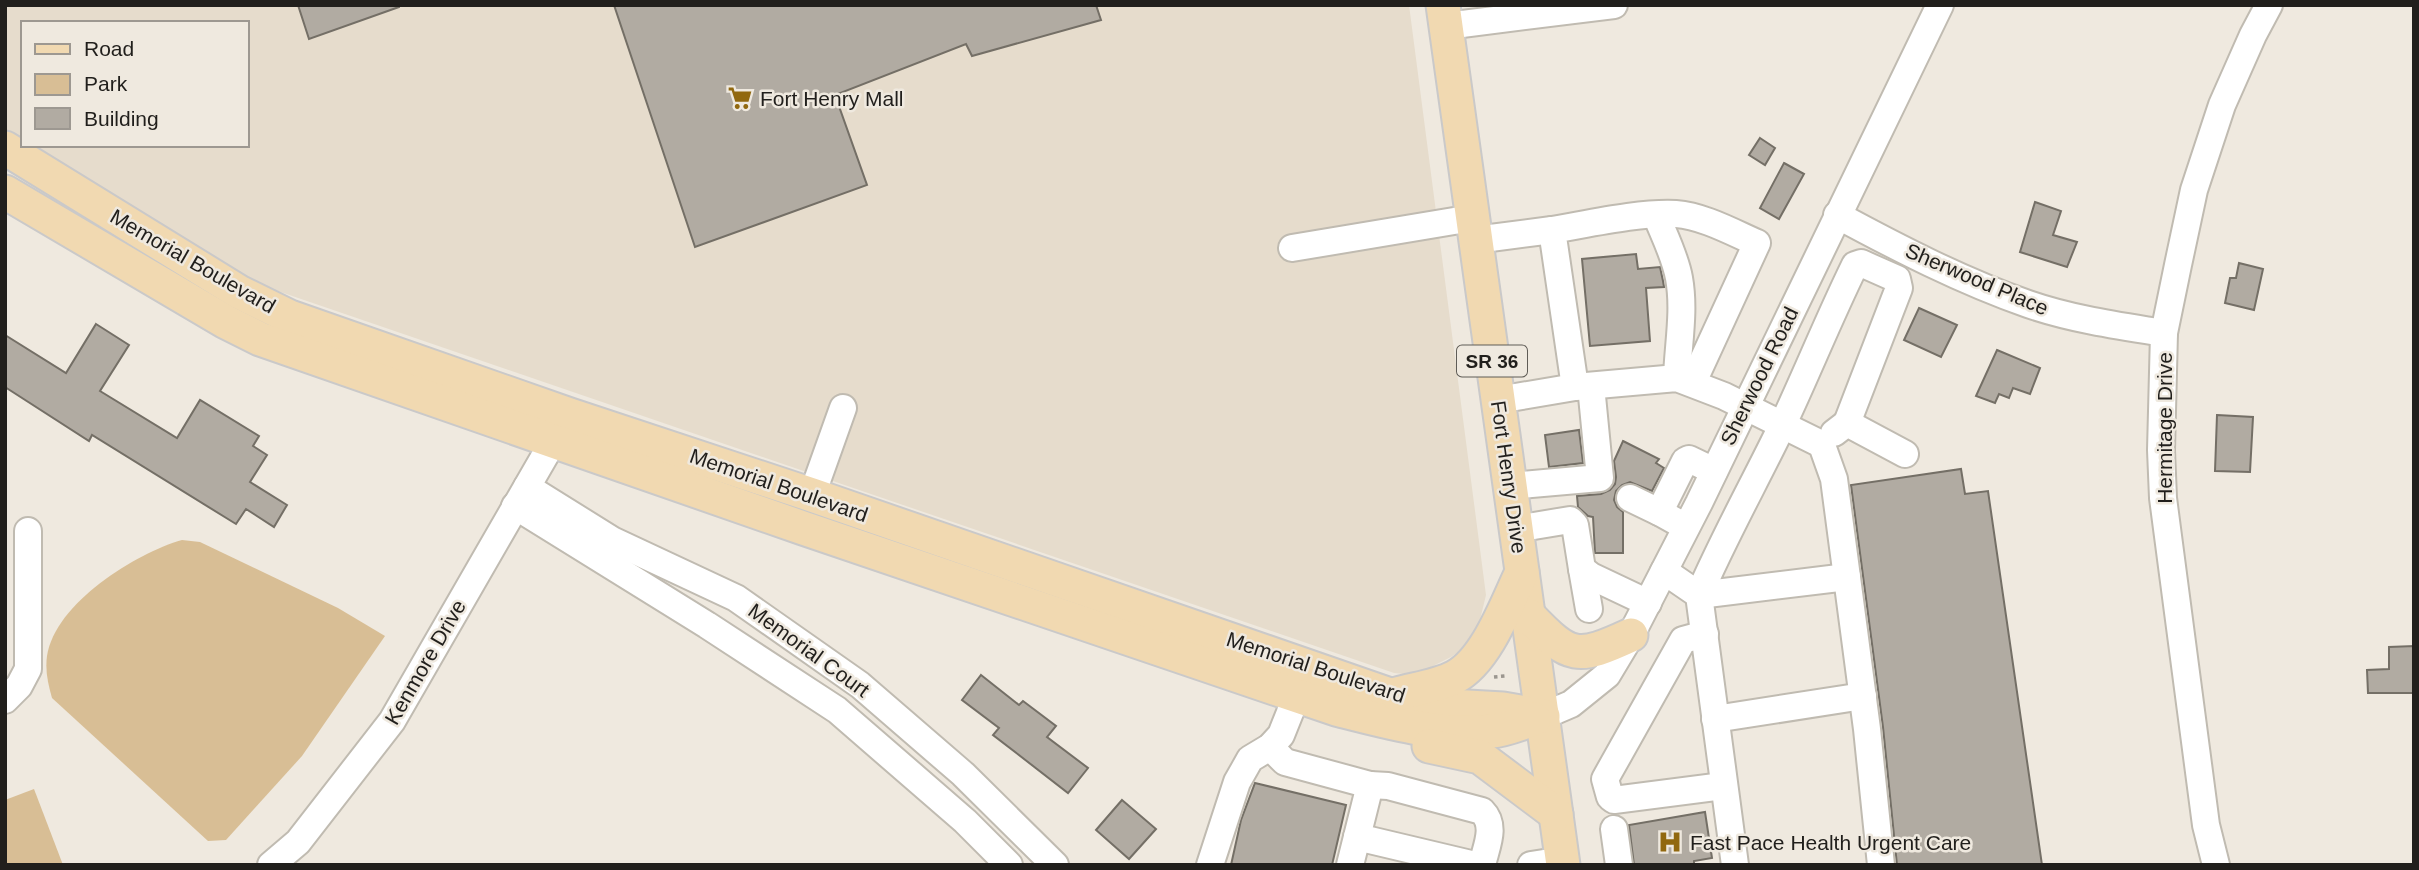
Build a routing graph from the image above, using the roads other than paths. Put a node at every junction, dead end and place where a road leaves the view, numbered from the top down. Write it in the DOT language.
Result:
graph roads {
  1 [pos="1614,5"];
  2 [pos="1940,5"];
  3 [pos="2269,5"];
  4 [pos="1445,16"];
  5 [pos="13,172"];
  6 [pos="1656,215"];
  7 [pos="1838,215"];
  8 [pos="1473,229"];
  9 [pos="1552,230"];
  10 [pos="1292,247"];
  11 [pos="1790,312"];
  12 [pos="1823,329"];
  13 [pos="2164,333"];
  14 [pos="1685,380"];
  15 [pos="1583,386"];
  16 [pos="1498,400"];
  17 [pos="1745,405"];
  18 [pos="843,408"];
  19 [pos="1847,423"];
  20 [pos="1782,425"];
  21 [pos="562,428"];
  22 [pos="1819,443"];
  23 [pos="1905,454"];
  24 [pos="1714,471"];
  25 [pos="1510,486"];
  26 [pos="812,495"];
  27 [pos="521,496"];
  28 [pos="1630,498"];
  29 [pos="1660,512"];
  30 [pos="1686,527"];
  31 [pos="803,528"];
  32 [pos="1516,529"];
  33 [pos="28,531"];
  34 [pos="1582,569"];
  35 [pos="1664,571"];
  36 [pos="1522,572"];
  37 [pos="1847,577"];
  38 [pos="1699,595"];
  39 [pos="1648,603"];
  40 [pos="1588,609"];
  41 [pos="1529,616"];
  42 [pos="1705,634"];
  43 [pos="1630,635"];
  44 [pos="860,685"];
  45 [pos="1297,695"];
  46 [pos="1393,696"];
  47 [pos="1863,696"];
  48 [pos="5,699"];
  49 [pos="1336,709"];
  50 [pos="837,710"];
  51 [pos="1543,716"];
  52 [pos="1715,719"];
  53 [pos="1270,747"];
  54 [pos="1370,785"];
  55 [pos="1723,786"];
  56 [pos="1556,814"];
  57 [pos="1614,829"];
  58 [pos="1357,837"];
  59 [pos="1445,861"];
  60 [pos="1552,863"];
  61 [pos="271,865"];
  62 [pos="1009,865"];
  63 [pos="1055,865"];
  64 [pos="1210,865"];
  65 [pos="1350,865"];
  66 [pos="1475,865"];
  67 [pos="1482,865"];
  68 [pos="1619,865"];
  69 [pos="1735,865"];
  70 [pos="1881,865"];
  71 [pos="2216,865"];
  1 -- 4 [label="street"];
  2 -- 7 [label="street, Sherwood Road"];
  3 -- 13 [label="street, Hermitage Drive"];
  4 -- 8 [label="main road, Fort Henry Drive / SR 36"];
  5 -- 21 [label="main road, Memorial Boulevard"];
  5 -- 21 [label="main road, Memorial Boulevard"];
  6 -- 9 [label="street"];
  6 -- 14 [label="street"];
  6 -- 14 [label="street"];
  7 -- 11 [label="street, Sherwood Road"];
  7 -- 13 [label="street, Sherwood Place"];
  8 -- 9 [label="street"];
  8 -- 10 [label="street"];
  8 -- 16 [label="main road, Fort Henry Drive / SR 36"];
  9 -- 15 [label="street"];
  11 -- 12 [label="street"];
  11 -- 17 [label="street, Sherwood Road"];
  12 -- 19 [label="street"];
  12 -- 20 [label="street"];
  13 -- 71 [label="street, Hermitage Drive"];
  14 -- 15 [label="street"];
  14 -- 17 [label="street"];
  15 -- 16 [label="street"];
  15 -- 25 [label="street"];
  16 -- 25 [label="main road, Fort Henry Drive / SR 36"];
  17 -- 20 [label="street"];
  17 -- 24 [label="street, Sherwood Road"];
  18 -- 26 [label="street"];
  19 -- 22 [label="street"];
  19 -- 23 [label="street"];
  20 -- 22 [label="street"];
  20 -- 38 [label="street"];
  21 -- 26 [label="main road, Memorial Boulevard"];
  21 -- 27 [label="street, Kenmore Drive"];
  21 -- 31 [label="main road, Memorial Boulevard"];
  22 -- 37 [label="street"];
  24 -- 29 [label="street"];
  24 -- 30 [label="street, Sherwood Road"];
  25 -- 32 [label="main road, Fort Henry Drive / SR 36"];
  26 -- 31 [label="main road"];
  26 -- 46 [label="main road, Memorial Boulevard"];
  27 -- 44 [label="street, Memorial Court"];
  27 -- 50 [label="street, Memorial Court"];
  27 -- 61 [label="street, Kenmore Drive"];
  28 -- 29 [label="street"];
  29 -- 30 [label="street"];
  30 -- 35 [label="street, Sherwood Road"];
  31 -- 45 [label="main road, Memorial Boulevard"];
  32 -- 34 [label="street"];
  32 -- 36 [label="main road, Fort Henry Drive / SR 36"];
  33 -- 48 [label="street"];
  34 -- 39 [label="street"];
  34 -- 40 [label="street"];
  35 -- 38 [label="street"];
  35 -- 39 [label="street, Sherwood Road"];
  36 -- 41 [label="main road, Fort Henry Drive / SR 36"];
  36 -- 46 [label="main road"];
  37 -- 38 [label="street"];
  37 -- 47 [label="street"];
  38 -- 42 [label="street"];
  39 -- 43 [label="street, Sherwood Road"];
  41 -- 43 [label="main road"];
  41 -- 51 [label="main road, Fort Henry Drive / SR 36"];
  42 -- 52 [label="street"];
  42 -- 55 [label="street"];
  43 -- 51 [label="street, Sherwood Road"];
  44 -- 50 [label="street"];
  44 -- 63 [label="street, Memorial Court"];
  45 -- 49 [label="main road, Memorial Boulevard"];
  45 -- 53 [label="street"];
  46 -- 51 [label="main road, Memorial Boulevard"];
  47 -- 52 [label="street"];
  47 -- 70 [label="street"];
  49 -- 51 [label="main road, Memorial Boulevard"];
  49 -- 56 [label="main road"];
  50 -- 62 [label="street, Memorial Court"];
  51 -- 56 [label="main road, Fort Henry Drive / SR 36"];
  52 -- 55 [label="street"];
  53 -- 54 [label="street"];
  53 -- 64 [label="street"];
  54 -- 58 [label="street"];
  54 -- 67 [label="street"];
  55 -- 69 [label="street"];
  56 -- 60 [label="main road, Fort Henry Drive / SR 36"];
  57 -- 68 [label="street"];
  58 -- 59 [label="street"];
  58 -- 65 [label="street"];
  59 -- 66 [label="street"];
}
